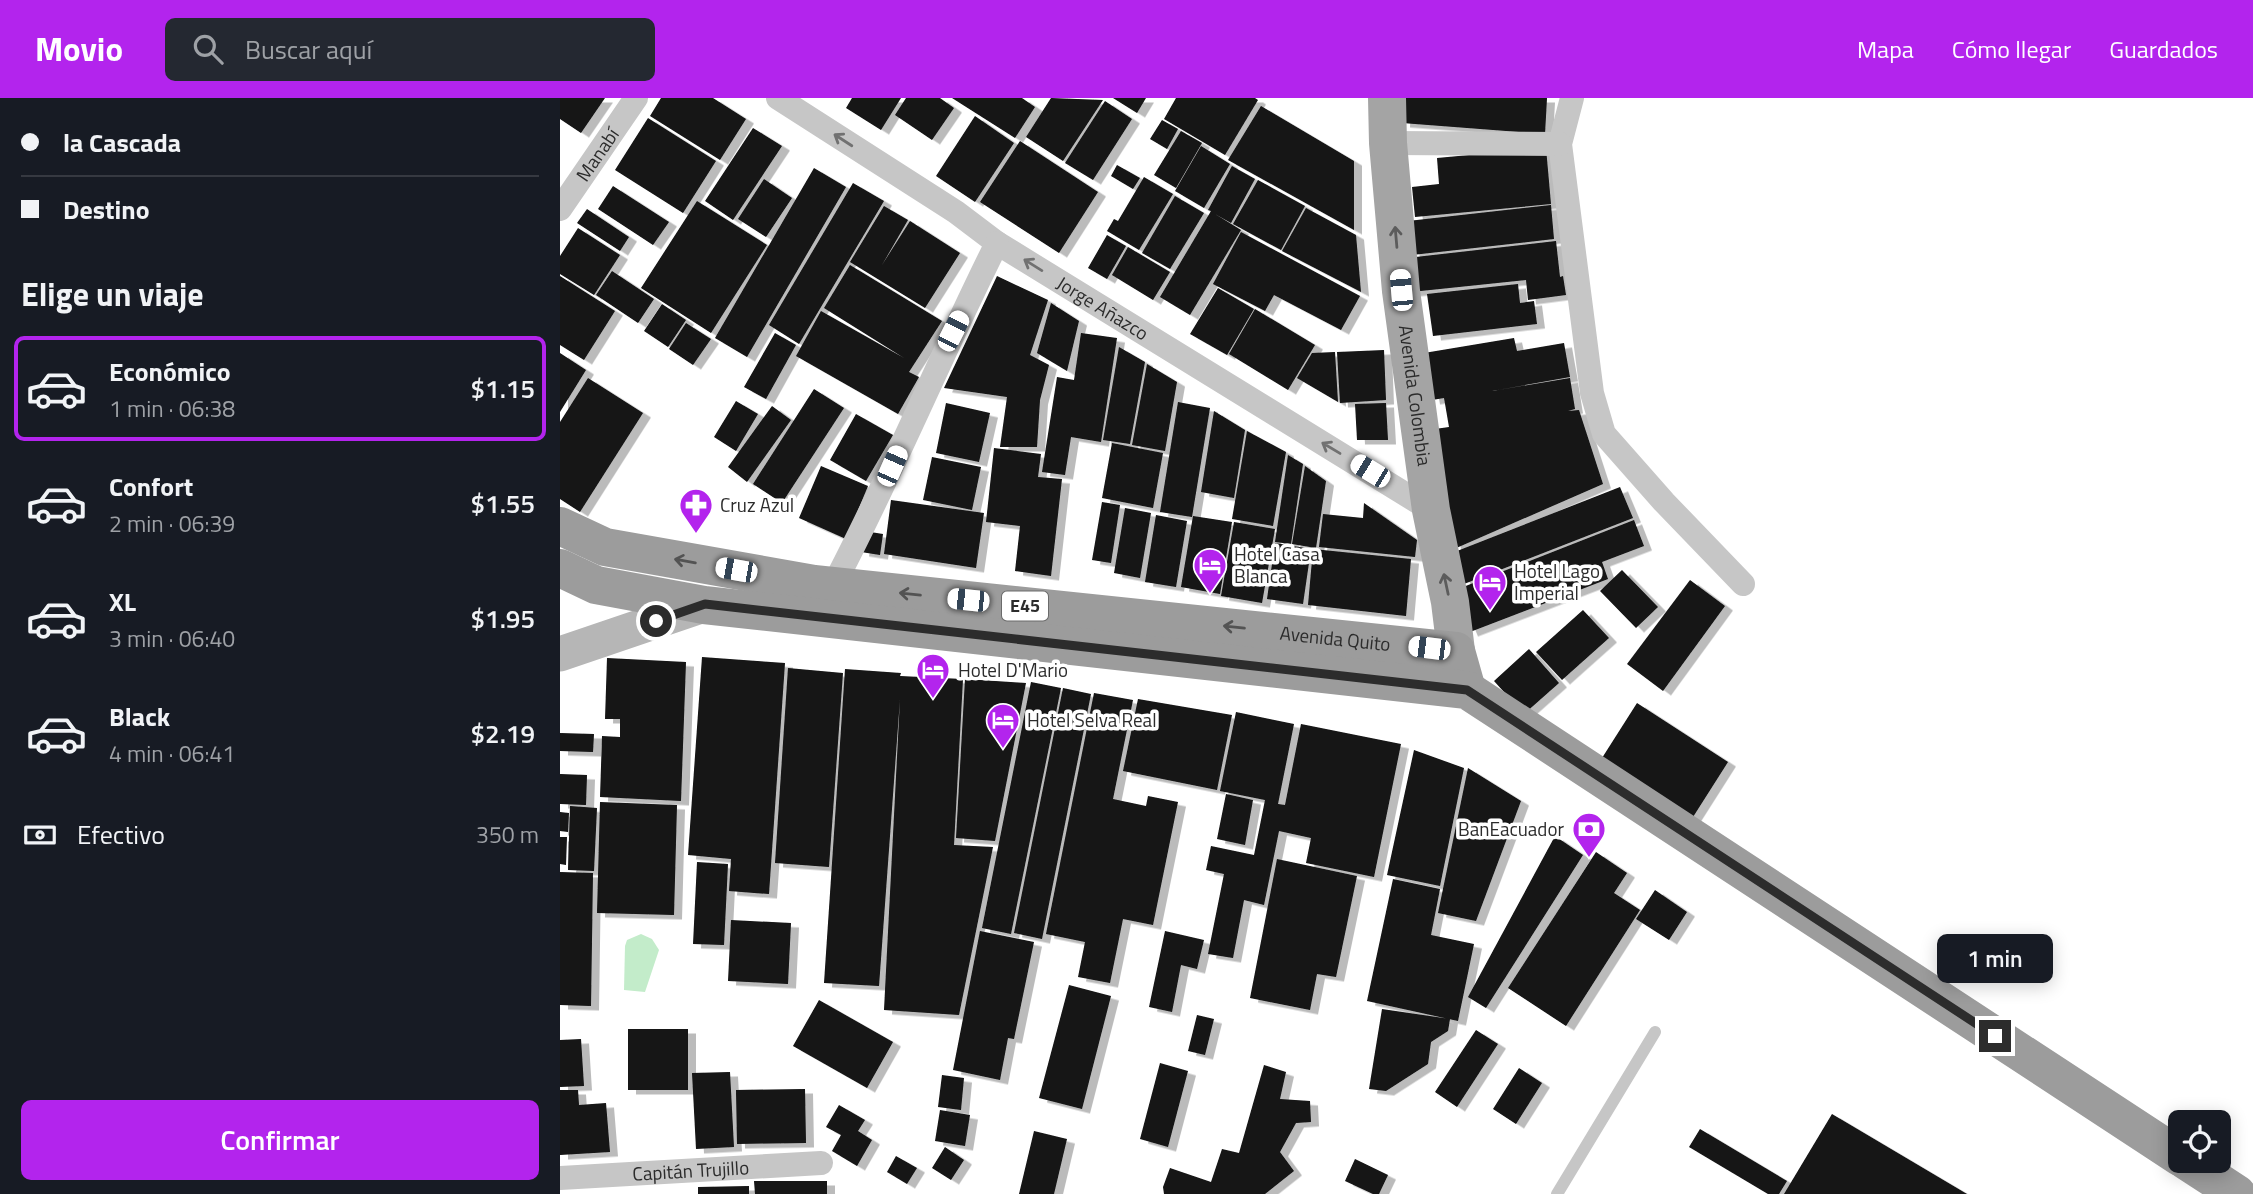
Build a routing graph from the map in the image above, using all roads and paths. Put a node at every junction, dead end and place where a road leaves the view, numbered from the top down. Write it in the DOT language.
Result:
graph roads {
  1 [pos="636,98"];
  2 [pos="778,98"];
  3 [pos="1387,98"];
  4 [pos="1572,98"];
  5 [pos="1388,143"];
  6 [pos="1560,144"];
  7 [pos="560,209"];
  8 [pos="997,243"];
  9 [pos="1430,510"];
  10 [pos="560,526"];
  11 [pos="560,568"];
  12 [pos="1742,584"];
  13 [pos="833,586"];
  14 [pos="705,604"];
  15 [pos="1456,651"];
  16 [pos="560,654"];
  17 [pos="1467,690"];
  18 [pos="1655,1032"];
  19 [pos="2168,1149"];
  20 [pos="821,1163"];
  21 [pos="2205,1173"];
  22 [pos="560,1178"];
  23 [pos="1558,1194"];
  24 [pos="2237,1194"];
  1 -- 7 [label="street, Manabí"];
  8 -- 2 [label="street, Jorge Añazco, one-way"];
  3 -- 5 [label="main road, Avenida Colombia"];
  4 -- 6 [label="street"];
  5 -- 6 [label="street"];
  9 -- 5 [label="main road, Avenida Colombia, one-way"];
  6 -- 12 [label="street"];
  9 -- 8 [label="street, Jorge Añazco, one-way"];
  8 -- 13 [label="street"];
  15 -- 9 [label="main road, Avenida Colombia, one-way"];
  13 -- 10 [label="highway, Avenida Quito / E45, one-way"];
  11 -- 14 [label="highway, Avenida Quito / E45"];
  15 -- 13 [label="highway, Avenida Quito / E45, one-way"];
  14 -- 16 [label="main road"];
  14 -- 17 [label="highway, Avenida Quito / E45"];
  15 -- 17 [label="highway"];
  17 -- 19 [label="highway, E45"];
  18 -- 23 [label="lane"];
  20 -- 22 [label="street, Capitán Trujillo"];
  21 -- 24 [label="highway"];
}
